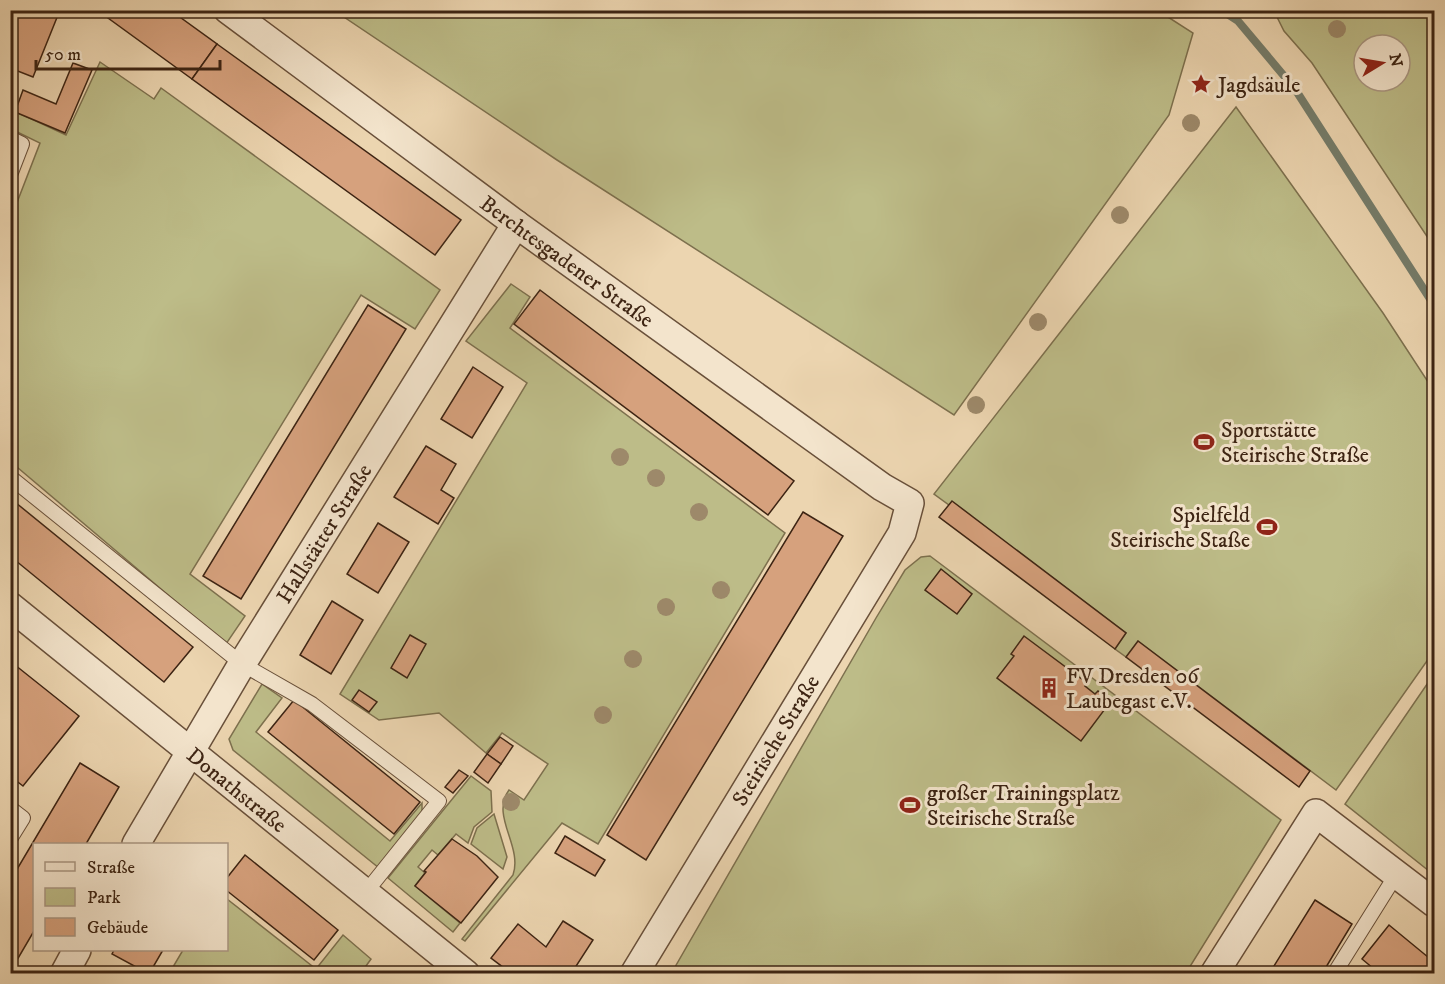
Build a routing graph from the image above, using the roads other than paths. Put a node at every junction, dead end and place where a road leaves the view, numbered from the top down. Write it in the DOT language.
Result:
graph roads {
  1 [pos="228,10"];
  2 [pos="10,138"];
  3 [pos="10,175"];
  4 [pos="516,224"];
  5 [pos="10,477"];
  6 [pos="910,503"];
  7 [pos="10,606"];
  8 [pos="242,664"];
  9 [pos="190,749"];
  10 [pos="10,808"];
  11 [pos="10,839"];
  12 [pos="137,843"];
  13 [pos="1396,875"];
  14 [pos="366,892"];
  15 [pos="1434,903"];
  16 [pos="76,951"];
  17 [pos="64,974"];
  18 [pos="466,974"];
  19 [pos="634,974"];
  20 [pos="1214,974"];
  21 [pos="1334,974"];
  1 -- 4 [label="street, Berchtesgadener Straße"];
  2 -- 3 [label="lane"];
  4 -- 6 [label="street, Berchtesgadener Straße"];
  4 -- 8 [label="street, Hallstätter Straße"];
  5 -- 8 [label="lane"];
  6 -- 19 [label="street, Steirische Straße"];
  7 -- 9 [label="street, Donathstraße"];
  8 -- 9 [label="street, Hallstätter Straße"];
  8 -- 14 [label="lane"];
  9 -- 12 [label="street, Hallstätter Straße"];
  9 -- 14 [label="street, Donathstraße"];
  10 -- 11 [label="lane"];
  13 -- 15 [label="street"];
  13 -- 20 [label="street"];
  13 -- 21 [label="lane"];
  14 -- 18 [label="street, Donathstraße"];
  16 -- 17 [label="street"];
}
